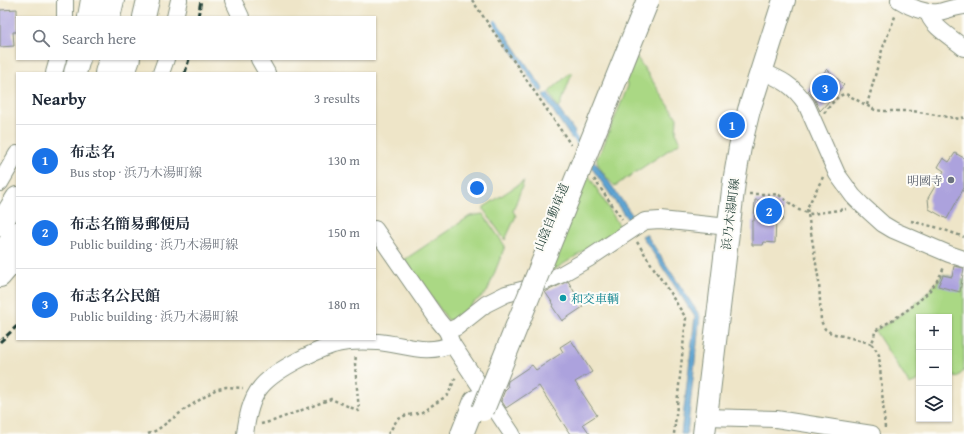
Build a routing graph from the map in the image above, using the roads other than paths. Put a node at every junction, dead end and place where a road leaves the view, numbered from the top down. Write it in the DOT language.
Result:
graph roads {
  1 [pos="65,0"];
  2 [pos="92,0"];
  3 [pos="113,0"];
  4 [pos="126,0"];
  5 [pos="148,0"];
  6 [pos="179,0"];
  7 [pos="233,0"];
  8 [pos="638,0"];
  9 [pos="648,0"];
  10 [pos="784,0"];
  11 [pos="900,1"];
  12 [pos="964,6"];
  13 [pos="928,12"];
  14 [pos="65,16"];
  15 [pos="89,16"];
  16 [pos="109,16"];
  17 [pos="122,16"];
  18 [pos="144,16"];
  19 [pos="175,16"];
  20 [pos="241,16"];
  21 [pos="964,48"];
  22 [pos="58,60"];
  23 [pos="79,60"];
  24 [pos="97,60"];
  25 [pos="110,60"];
  26 [pos="130,60"];
  27 [pos="166,60"];
  28 [pos="260,60"];
  29 [pos="761,71"];
  30 [pos="54,72"];
  31 [pos="75,72"];
  32 [pos="93,72"];
  33 [pos="106,72"];
  34 [pos="124,72"];
  35 [pos="161,72"];
  36 [pos="266,72"];
  37 [pos="16,156"];
  38 [pos="0,183"];
  39 [pos="16,200"];
  40 [pos="16,216"];
  41 [pos="0,225"];
  42 [pos="729,227"];
  43 [pos="376,230"];
  44 [pos="16,234"];
  45 [pos="0,237"];
  46 [pos="0,255"];
  47 [pos="956,256"];
  48 [pos="16,257"];
  49 [pos="0,276"];
  50 [pos="449,338"];
  51 [pos="479,405"];
  52 [pos="705,425"];
  53 [pos="245,429"];
  54 [pos="462,434"];
  55 [pos="474,434"];
  56 [pos="512,434"];
  57 [pos="872,434"];
  1 -- 14 [label="street"];
  2 -- 15 [label="main road"];
  3 -- 16 [label="main road"];
  4 -- 17 [label="main road"];
  5 -- 18 [label="main road"];
  6 -- 19 [label="street"];
  7 -- 20 [label="street"];
  8 -- 51 [label="main road, 山陰自動車道"];
  9 -- 51 [label="main road, 山陰自動車道, bridge"];
  10 -- 29 [label="main road, 浜乃木湯町線"];
  11 -- 13 [label="street"];
  12 -- 13 [label="street"];
  13 -- 21 [label="street"];
  22 -- 30 [label="street"];
  23 -- 31 [label="main road"];
  24 -- 32 [label="main road"];
  25 -- 33 [label="main road"];
  26 -- 34 [label="main road"];
  27 -- 35 [label="street"];
  28 -- 36 [label="street"];
  29 -- 42 [label="main road, 浜乃木湯町線"];
  29 -- 47 [label="street"];
  37 -- 38 [label="street"];
  39 -- 41 [label="main road"];
  40 -- 45 [label="main road"];
  42 -- 50 [label="street"];
  42 -- 52 [label="main road, 浜乃木湯町線"];
  43 -- 50 [label="street"];
  44 -- 46 [label="main road"];
  48 -- 49 [label="main road"];
  50 -- 53 [label="street"];
  50 -- 56 [label="street"];
  51 -- 54 [label="main road, 山陰自動車道"];
  51 -- 55 [label="main road, 山陰自動車道"];
  52 -- 57 [label="street"];
}
